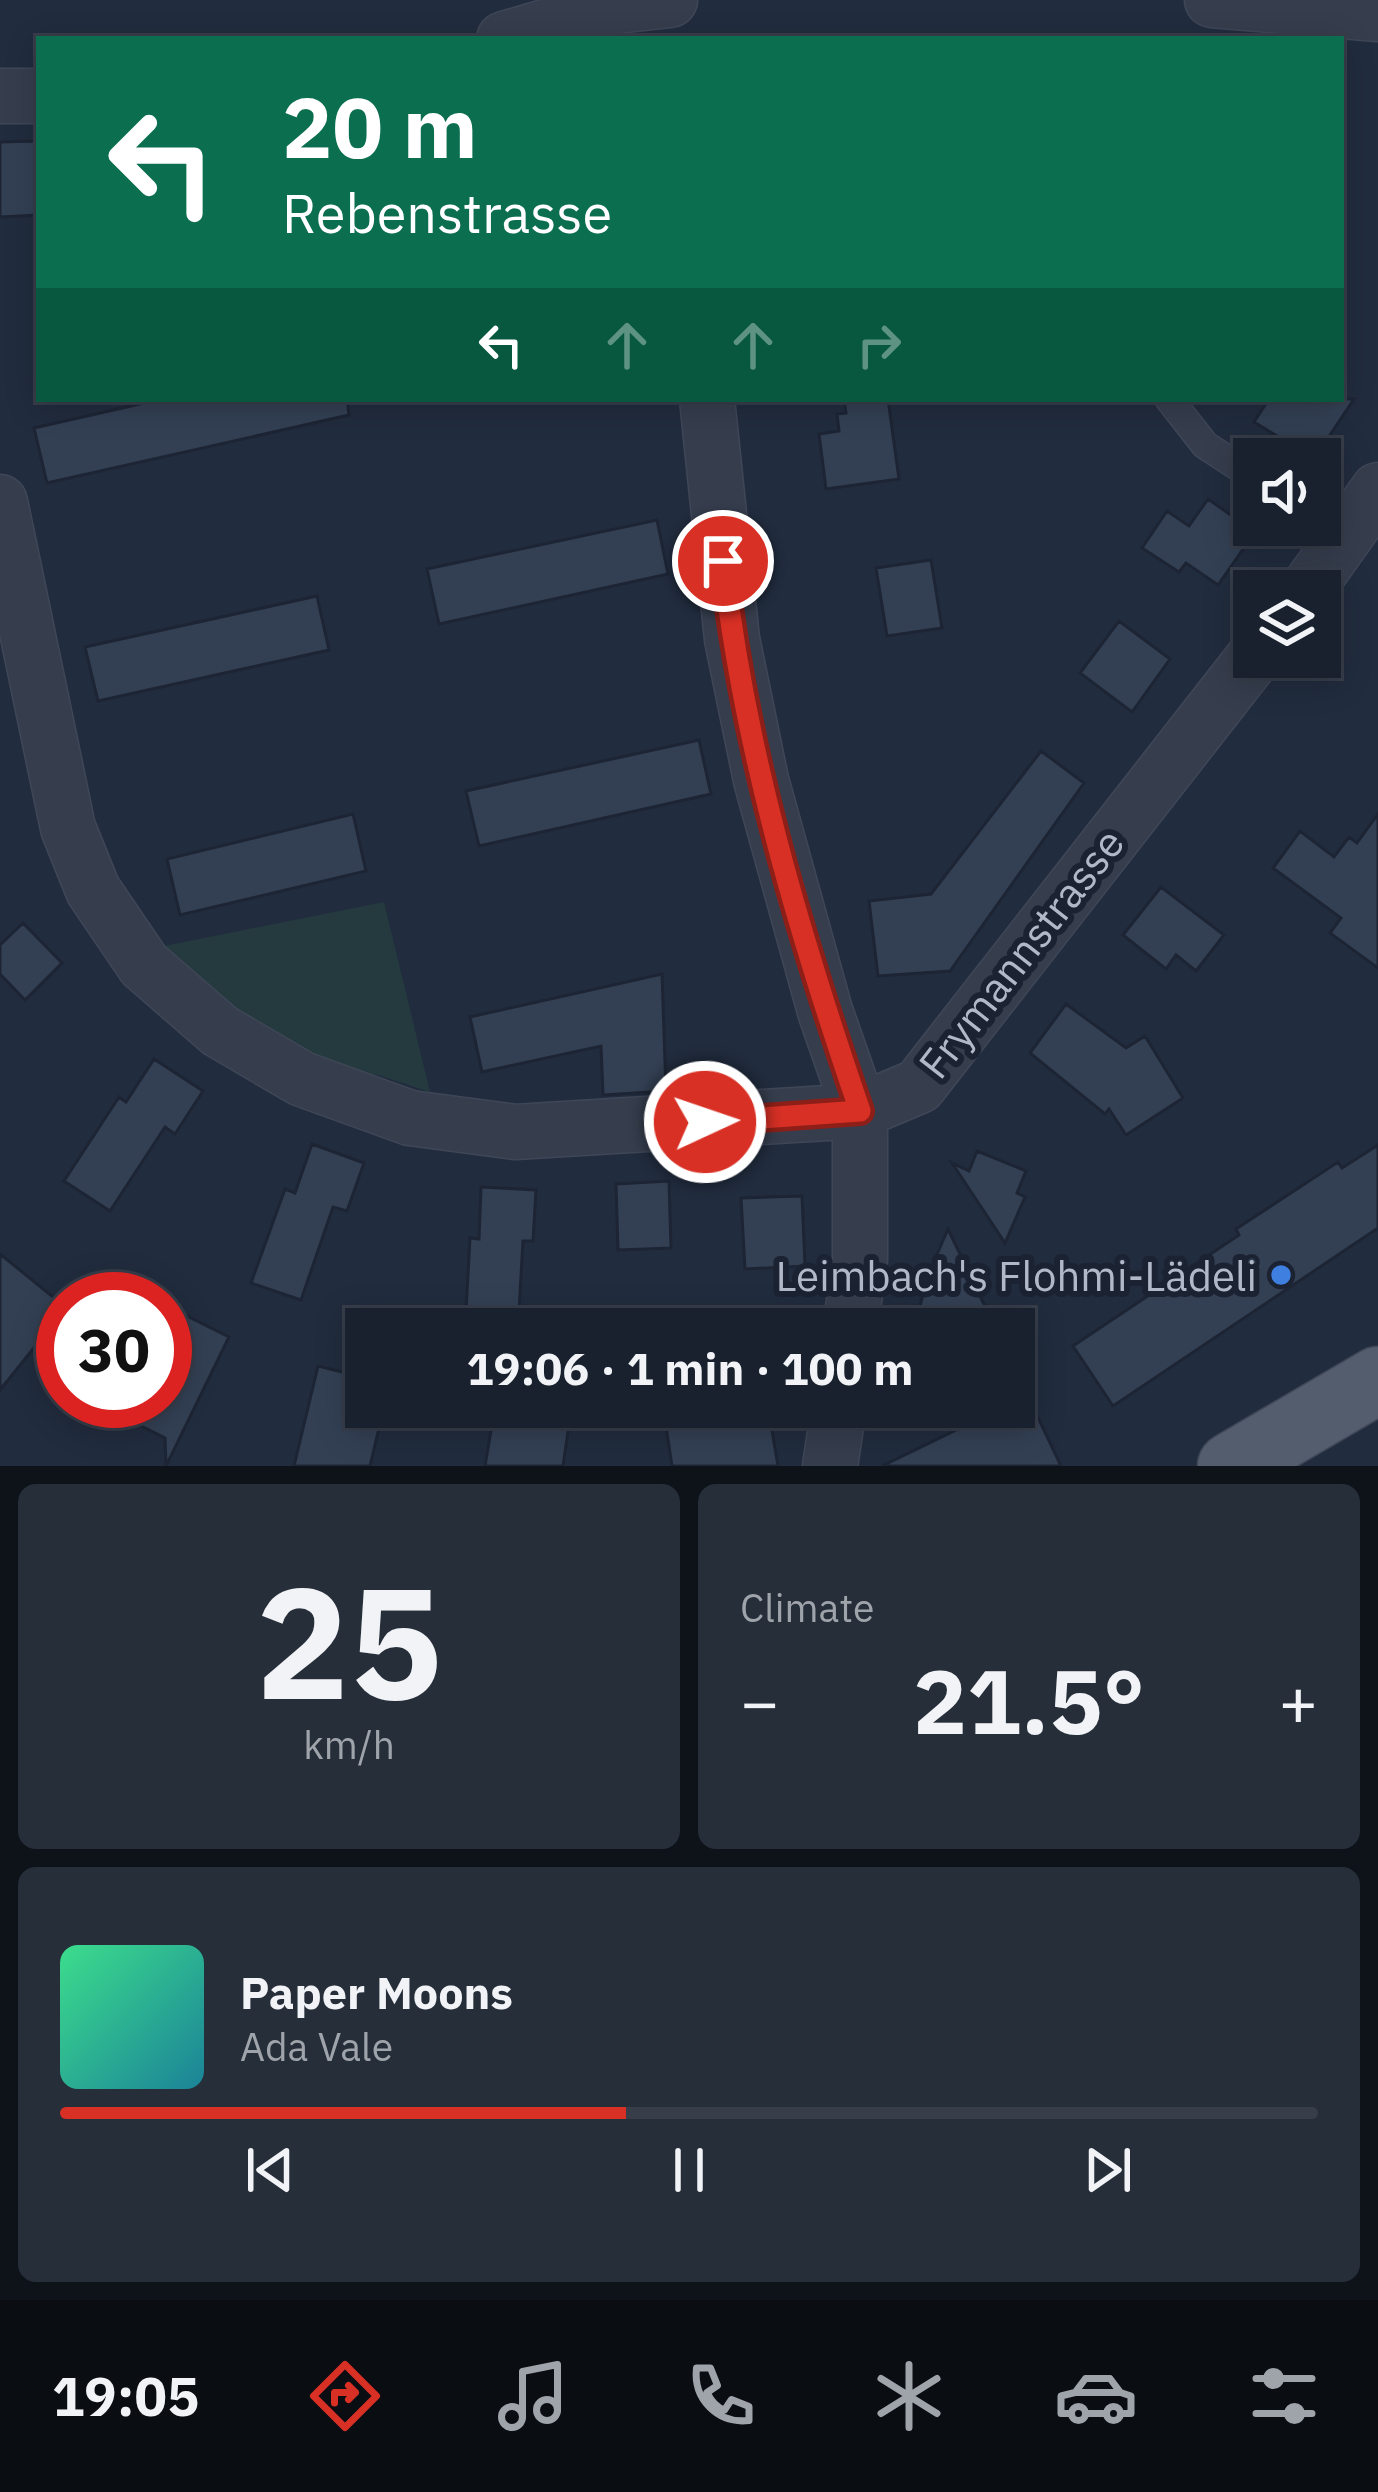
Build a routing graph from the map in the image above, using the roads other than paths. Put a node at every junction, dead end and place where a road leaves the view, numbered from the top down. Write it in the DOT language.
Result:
graph roads {
  1 [pos="670,0"];
  2 [pos="1212,0"];
  3 [pos="1378,14"];
  4 [pos="621,15"];
  5 [pos="519,36"];
  6 [pos="0,96"];
  7 [pos="36,96"];
  8 [pos="707,402"];
  9 [pos="1171,402"];
  10 [pos="1233,463"];
  11 [pos="1378,490"];
  12 [pos="0,502"];
  13 [pos="1341,523"];
  14 [pos="1238,678"];
  15 [pos="860,1111"];
  16 [pos="853,1308"];
  17 [pos="1378,1380"];
  18 [pos="836,1428"];
  19 [pos="830,1466"];
  20 [pos="1231,1466"];
  1 -- 4 [label="street"];
  2 -- 3 [label="street"];
  4 -- 5 [label="street"];
  6 -- 7 [label="street"];
  8 -- 15 [label="street"];
  9 -- 10 [label="lane"];
  11 -- 13 [label="street"];
  12 -- 15 [label="street, Frymannstrasse"];
  14 -- 15 [label="street, Frymannstrasse"];
  15 -- 16 [label="street"];
  17 -- 20 [label="main road"];
  18 -- 19 [label="street"];
}
